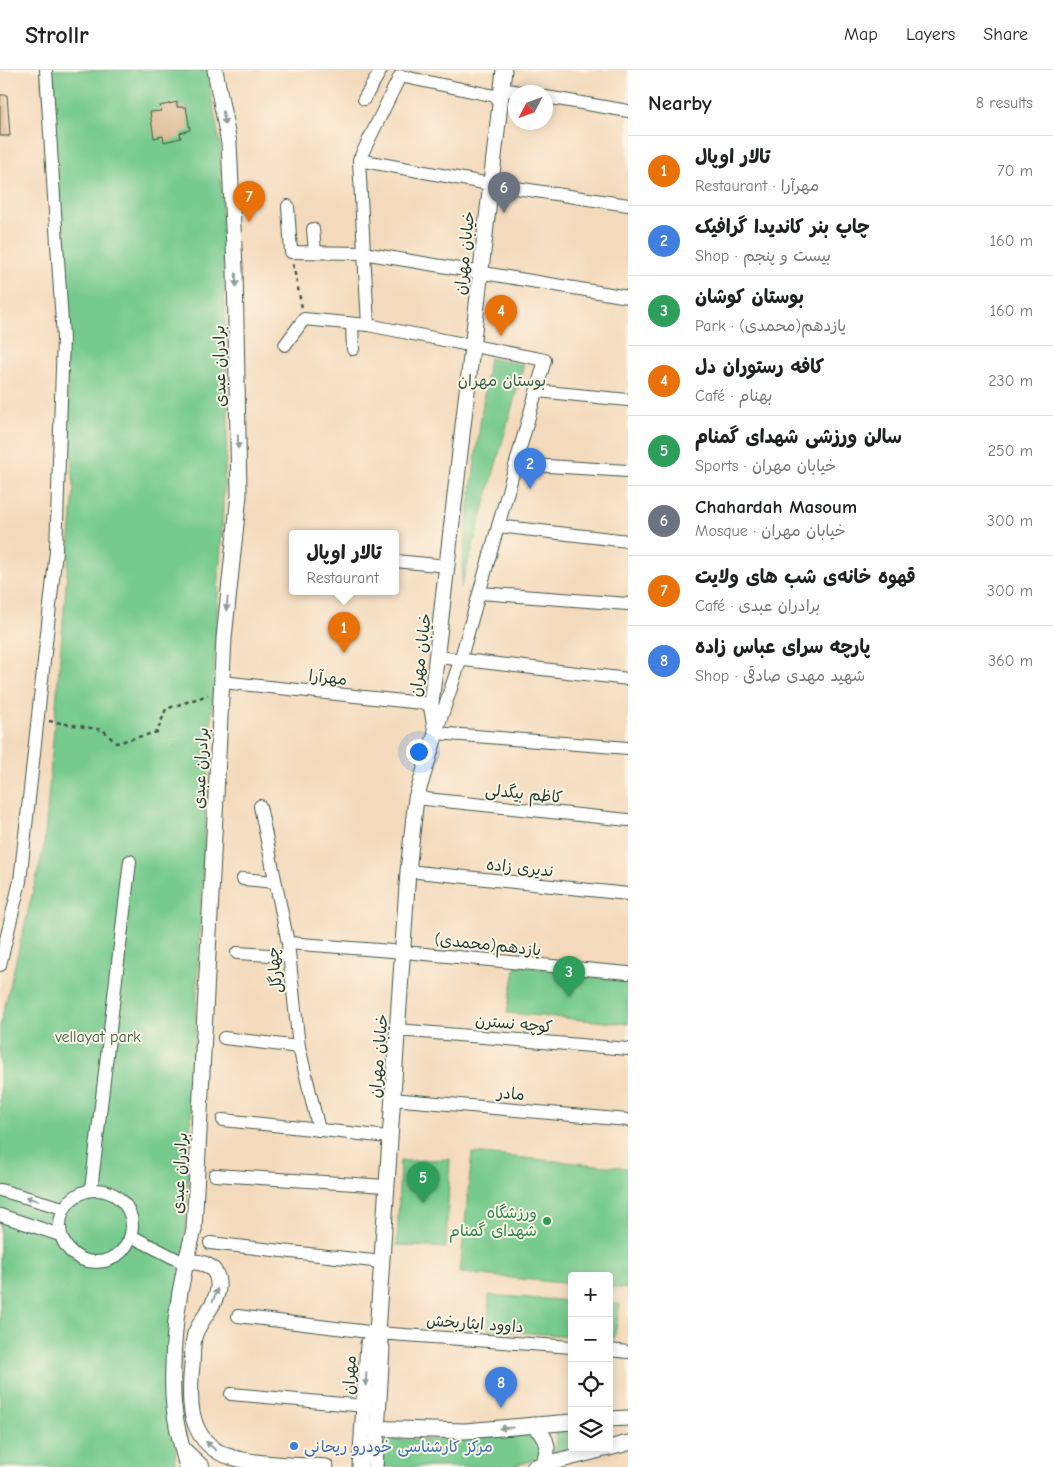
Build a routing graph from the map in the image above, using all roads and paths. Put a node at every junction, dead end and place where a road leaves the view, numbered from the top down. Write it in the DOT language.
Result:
graph roads {
  1 [pos="46,70"];
  2 [pos="215,70"];
  3 [pos="380,70"];
  4 [pos="504,70"];
  5 [pos="501,93"];
  6 [pos="508,93"];
  7 [pos="553,98"];
  8 [pos="364,99"];
  9 [pos="628,111"];
  10 [pos="359,160"];
  11 [pos="490,184"];
  12 [pos="628,205"];
  13 [pos="288,206"];
  14 [pos="314,229"];
  15 [pos="291,252"];
  16 [pos="315,252"];
  17 [pos="363,253"];
  18 [pos="480,272"];
  19 [pos="628,296"];
  20 [pos="304,319"];
  21 [pos="352,324"];
  22 [pos="368,325"];
  23 [pos="286,345"];
  24 [pos="472,346"];
  25 [pos="353,349"];
  26 [pos="537,392"];
  27 [pos="628,400"];
  28 [pos="516,464"];
  29 [pos="628,471"];
  30 [pos="498,526"];
  31 [pos="628,541"];
  32 [pos="399,561"];
  33 [pos="448,566"];
  34 [pos="480,593"];
  35 [pos="628,604"];
  36 [pos="438,657"];
  37 [pos="460,661"];
  38 [pos="628,680"];
  39 [pos="222,682"];
  40 [pos="212,694"];
  41 [pos="431,704"];
  42 [pos="38,719"];
  43 [pos="436,733"];
  44 [pos="628,748"];
  45 [pos="416,798"];
  46 [pos="260,806"];
  47 [pos="628,820"];
  48 [pos="130,861"];
  49 [pos="408,872"];
  50 [pos="243,879"];
  51 [pos="275,882"];
  52 [pos="628,894"];
  53 [pos="288,950"];
  54 [pos="404,952"];
  55 [pos="237,953"];
  56 [pos="0,965"];
  57 [pos="628,974"];
  58 [pos="397,1030"];
  59 [pos="224,1038"];
  60 [pos="299,1047"];
  61 [pos="628,1049"];
  62 [pos="392,1099"];
  63 [pos="223,1120"];
  64 [pos="628,1120"];
  65 [pos="319,1130"];
  66 [pos="389,1138"];
  67 [pos="215,1175"];
  68 [pos="386,1186"];
  69 [pos="0,1190"];
  70 [pos="90,1190"];
  71 [pos="63,1208"];
  72 [pos="0,1215"];
  73 [pos="60,1235"];
  74 [pos="131,1236"];
  75 [pos="210,1243"];
  76 [pos="382,1262"];
  77 [pos="184,1263"];
  78 [pos="238,1316"];
  79 [pos="377,1333"];
  80 [pos="568,1347"];
  81 [pos="613,1350"];
  82 [pos="628,1352"];
  83 [pos="231,1394"];
  84 [pos="365,1406"];
  85 [pos="628,1418"];
  86 [pos="613,1420"];
  87 [pos="568,1422"];
  88 [pos="534,1425"];
  89 [pos="370,1428"];
  90 [pos="628,1443"];
  91 [pos="181,1447"];
  92 [pos="613,1447"];
  93 [pos="593,1452"];
  94 [pos="538,1466"];
  95 [pos="187,1467"];
  96 [pos="202,1467"];
  97 [pos="326,1467"];
  98 [pos="360,1467"];
  99 [pos="375,1467"];
  1 -- 42 [label="street"];
  2 -- 39 [label="main road, برادران عبدی, one-way"];
  3 -- 8 [label="street"];
  4 -- 5 [label="main road, خیابان مهران"];
  5 -- 6 [label="street"];
  5 -- 10 [label="street"];
  5 -- 11 [label="main road, خیابان مهران"];
  7 -- 9 [label="street"];
  10 -- 11 [label="street"];
  10 -- 17 [label="street"];
  11 -- 12 [label="street"];
  11 -- 18 [label="main road, خیابان مهران"];
  13 -- 15 [label="street"];
  14 -- 16 [label="street"];
  15 -- 16 [label="street"];
  15 -- 20 [label="path"];
  16 -- 17 [label="street"];
  17 -- 18 [label="street"];
  17 -- 22 [label="street"];
  18 -- 19 [label="street"];
  18 -- 24 [label="main road, خیابان مهران"];
  20 -- 21 [label="street"];
  20 -- 23 [label="street"];
  21 -- 22 [label="street"];
  21 -- 25 [label="street"];
  22 -- 24 [label="street"];
  24 -- 26 [label="street"];
  24 -- 33 [label="main road, خیابان مهران"];
  26 -- 27 [label="street"];
  26 -- 28 [label="street"];
  28 -- 29 [label="street"];
  28 -- 30 [label="street"];
  30 -- 31 [label="street"];
  30 -- 34 [label="street"];
  32 -- 33 [label="street"];
  33 -- 36 [label="main road, خیابان مهران"];
  34 -- 35 [label="street"];
  34 -- 37 [label="street"];
  36 -- 37 [label="street"];
  36 -- 41 [label="main road, خیابان مهران"];
  37 -- 38 [label="street"];
  37 -- 43 [label="street"];
  39 -- 41 [label="street, مهرآرا"];
  39 -- 77 [label="main road, برادران عبدی"];
  40 -- 42 [label="path"];
  41 -- 43 [label="main road, خیابان مهران"];
  42 -- 56 [label="street"];
  43 -- 44 [label="street"];
  43 -- 45 [label="main road, خیابان مهران"];
  45 -- 47 [label="street, کاظم بیگدلی"];
  45 -- 49 [label="main road, خیابان مهران"];
  46 -- 51 [label="street, چهارگل"];
  48 -- 70 [label="street"];
  49 -- 52 [label="street, ندیری زاده"];
  49 -- 54 [label="main road, خیابان مهران"];
  50 -- 51 [label="street"];
  51 -- 53 [label="street, چهارگل"];
  53 -- 54 [label="street, یازدهم(محمدی)"];
  53 -- 55 [label="street, یازدهم(محمدی)"];
  53 -- 60 [label="street, چهارگل"];
  54 -- 57 [label="street, یازدهم(محمدی)"];
  54 -- 58 [label="main road, خیابان مهران"];
  58 -- 61 [label="street, کوچه نسترن"];
  58 -- 62 [label="main road, خیابان مهران"];
  59 -- 60 [label="street"];
  60 -- 65 [label="street, چهارگل"];
  62 -- 64 [label="street, مادر"];
  62 -- 66 [label="main road, خیابان مهران"];
  63 -- 65 [label="street"];
  65 -- 66 [label="street"];
  66 -- 68 [label="main road, خیابان مهران"];
  67 -- 68 [label="street"];
  68 -- 76 [label="main road, خیابان مهران"];
  71 -- 69 [label="street, one-way"];
  70 -- 71 [label="street"];
  70 -- 74 [label="street"];
  71 -- 73 [label="street"];
  72 -- 73 [label="street"];
  73 -- 74 [label="street"];
  74 -- 77 [label="street"];
  75 -- 76 [label="street"];
  76 -- 79 [label="main road, خیابان مهران"];
  77 -- 91 [label="main road, برادران عبدی"];
  97 -- 77 [label="main road, one-way"];
  78 -- 79 [label="street, داوود ایثاربخش"];
  79 -- 80 [label="street, داوود ایثاربخش"];
  79 -- 84 [label="main road, مهران, one-way"];
  79 -- 89 [label="main road, مهران"];
  81 -- 82 [label="street"];
  83 -- 84 [label="street"];
  84 -- 89 [label="main road, مهران"];
  85 -- 86 [label="main road"];
  87 -- 88 [label="main road"];
  88 -- 89 [label="main road, one-way"];
  88 -- 94 [label="main road"];
  89 -- 98 [label="main road, مهران"];
  89 -- 99 [label="main road, مهران"];
  90 -- 92 [label="main road"];
  91 -- 95 [label="main road, برادران عبدی"];
  91 -- 96 [label="main road"];
  93 -- 94 [label="main road"];
}
